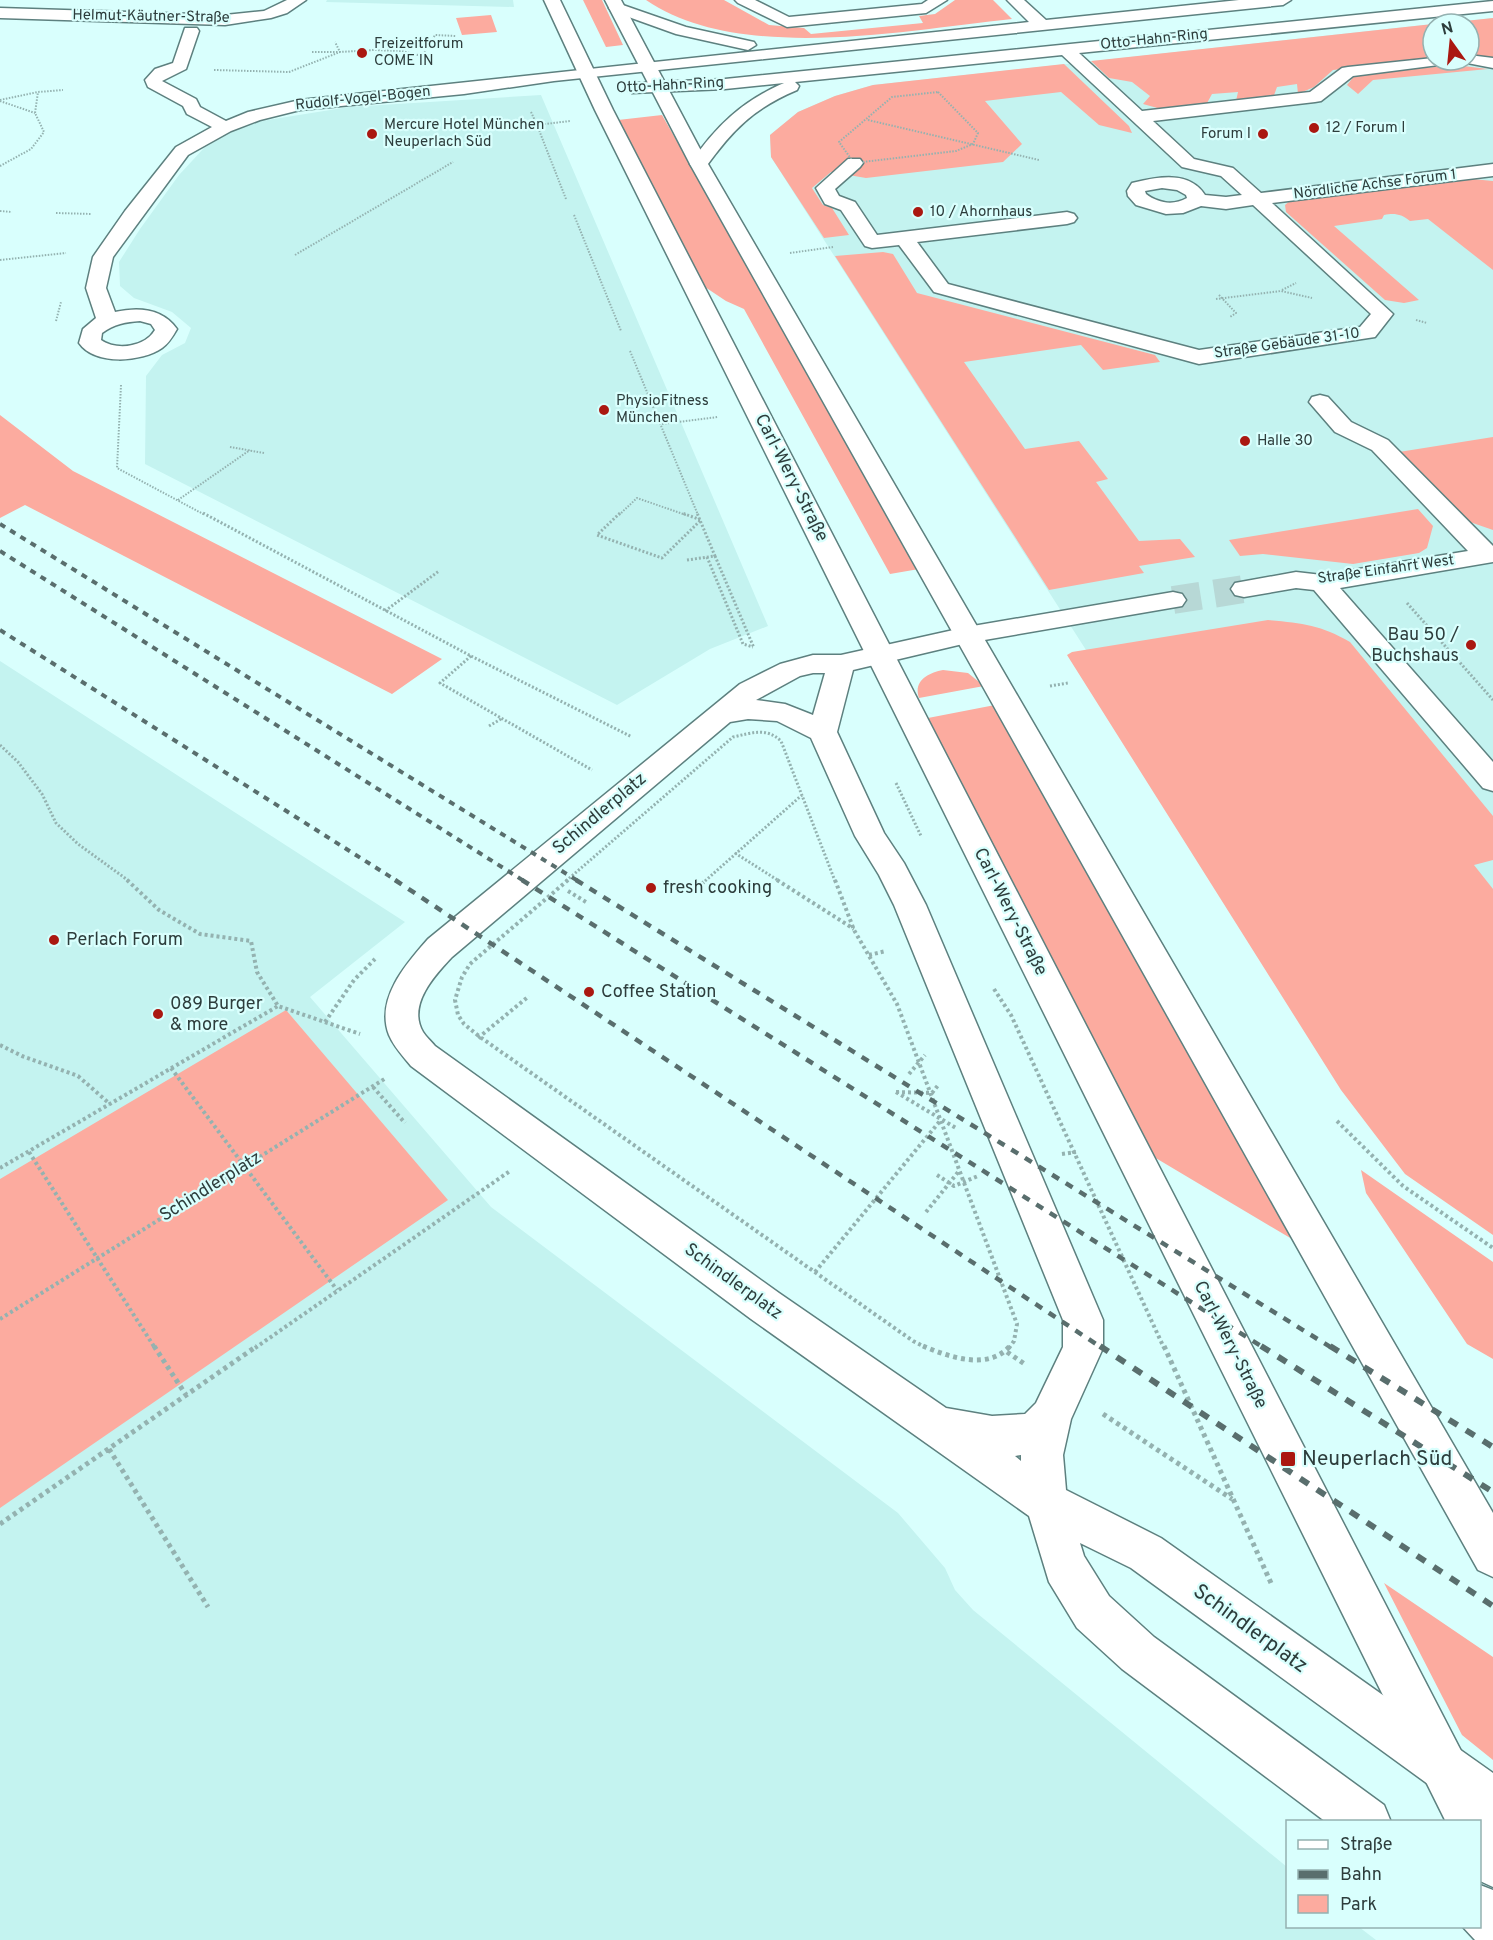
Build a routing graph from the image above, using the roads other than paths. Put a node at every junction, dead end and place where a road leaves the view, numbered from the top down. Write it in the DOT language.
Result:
graph roads {
  1 [pos="298,0"];
  2 [pos="552,0"];
  3 [pos="744,0"];
  4 [pos="939,0"];
  5 [pos="1015,0"];
  6 [pos="1283,0"];
  7 [pos="1413,0"];
  8 [pos="615,4"];
  9 [pos="1493,6"];
  10 [pos="0,13"];
  11 [pos="1043,26"];
  12 [pos="191,31"];
  13 [pos="1065,49"];
  14 [pos="798,51"];
  15 [pos="1421,64"];
  16 [pos="837,72"];
  17 [pos="654,78"];
  18 [pos="591,81"];
  19 [pos="1139,117"];
  20 [pos="225,127"];
  21 [pos="854,163"];
  22 [pos="699,164"];
  23 [pos="1493,170"];
  24 [pos="1258,199"];
  25 [pos="1197,200"];
  26 [pos="1068,218"];
  27 [pos="904,238"];
  28 [pos="107,321"];
  29 [pos="1320,402"];
  30 [pos="1490,554"];
  31 [pos="1322,583"];
  32 [pos="1244,589"];
  33 [pos="1173,600"];
  34 [pos="967,635"];
  35 [pos="880,655"];
  36 [pos="841,664"];
  37 [pos="720,715"];
  38 [pos="823,732"];
  39 [pos="1493,781"];
  40 [pos="1057,1403"];
  41 [pos="924,1417"];
  42 [pos="1046,1503"];
  43 [pos="1493,1555"];
  44 [pos="1445,1770"];
  45 [pos="1493,1802"];
  46 [pos="1366,1820"];
  47 [pos="1471,1820"];
  48 [pos="1481,1840"];
  49 [pos="1493,1862"];
  50 [pos="1481,1912"];
  51 [pos="1493,1922"];
  1 -- 10 [label="street, Helmut-Käutner-Straße"];
  2 -- 18 [label="street, Carl-Wery-Straße"];
  3 -- 4 [label="street"];
  5 -- 11 [label="street"];
  6 -- 11 [label="street, Otto-Hahn-Ring"];
  7 -- 17 [label="street, Otto-Hahn-Ring"];
  8 -- 14 [label="street"];
  8 -- 17 [label="street"];
  9 -- 13 [label="street, Otto-Hahn-Ring"];
  11 -- 14 [label="street, Otto-Hahn-Ring"];
  12 -- 20 [label="street"];
  13 -- 16 [label="street, Otto-Hahn-Ring"];
  13 -- 19 [label="street"];
  14 -- 17 [label="street, Otto-Hahn-Ring"];
  15 -- 19 [label="street"];
  16 -- 17 [label="street, Otto-Hahn-Ring"];
  16 -- 22 [label="street"];
  17 -- 18 [label="street, Otto-Hahn-Ring"];
  17 -- 18 [label="street, Otto-Hahn-Ring"];
  17 -- 22 [label="street"];
  18 -- 20 [label="street, Rudolf-Vogel-Bogen"];
  18 -- 35 [label="street, Carl-Wery-Straße"];
  19 -- 24 [label="street"];
  20 -- 28 [label="street, Rudolf-Vogel-Bogen"];
  21 -- 27 [label="street"];
  22 -- 34 [label="street"];
  23 -- 24 [label="street, Nördliche Achse Forum 1"];
  24 -- 25 [label="street, Nördliche Achse Forum 1"];
  24 -- 27 [label="street, Straße Gebäude 31-10"];
  26 -- 27 [label="street"];
  28 -- 28 [label="street"];
  29 -- 30 [label="street"];
  30 -- 31 [label="street, Straße Einfahrt West"];
  31 -- 32 [label="street, Straße Einfahrt West"];
  31 -- 39 [label="street"];
  33 -- 34 [label="street, Schindlerplatz"];
  34 -- 35 [label="street, Schindlerplatz"];
  34 -- 43 [label="street"];
  35 -- 36 [label="street, Schindlerplatz"];
  35 -- 44 [label="street, Carl-Wery-Straße"];
  36 -- 37 [label="street, Schindlerplatz"];
  36 -- 38 [label="street"];
  37 -- 38 [label="street, Schindlerplatz"];
  37 -- 41 [label="street, Schindlerplatz"];
  38 -- 40 [label="street"];
  40 -- 41 [label="street"];
  40 -- 42 [label="street"];
  41 -- 42 [label="street, Schindlerplatz"];
  42 -- 44 [label="street, Schindlerplatz"];
  42 -- 46 [label="street"];
  44 -- 45 [label="street, Schindlerplatz"];
  44 -- 47 [label="street, Carl-Wery-Straße"];
  48 -- 49 [label="street"];
  50 -- 51 [label="street"];
}
